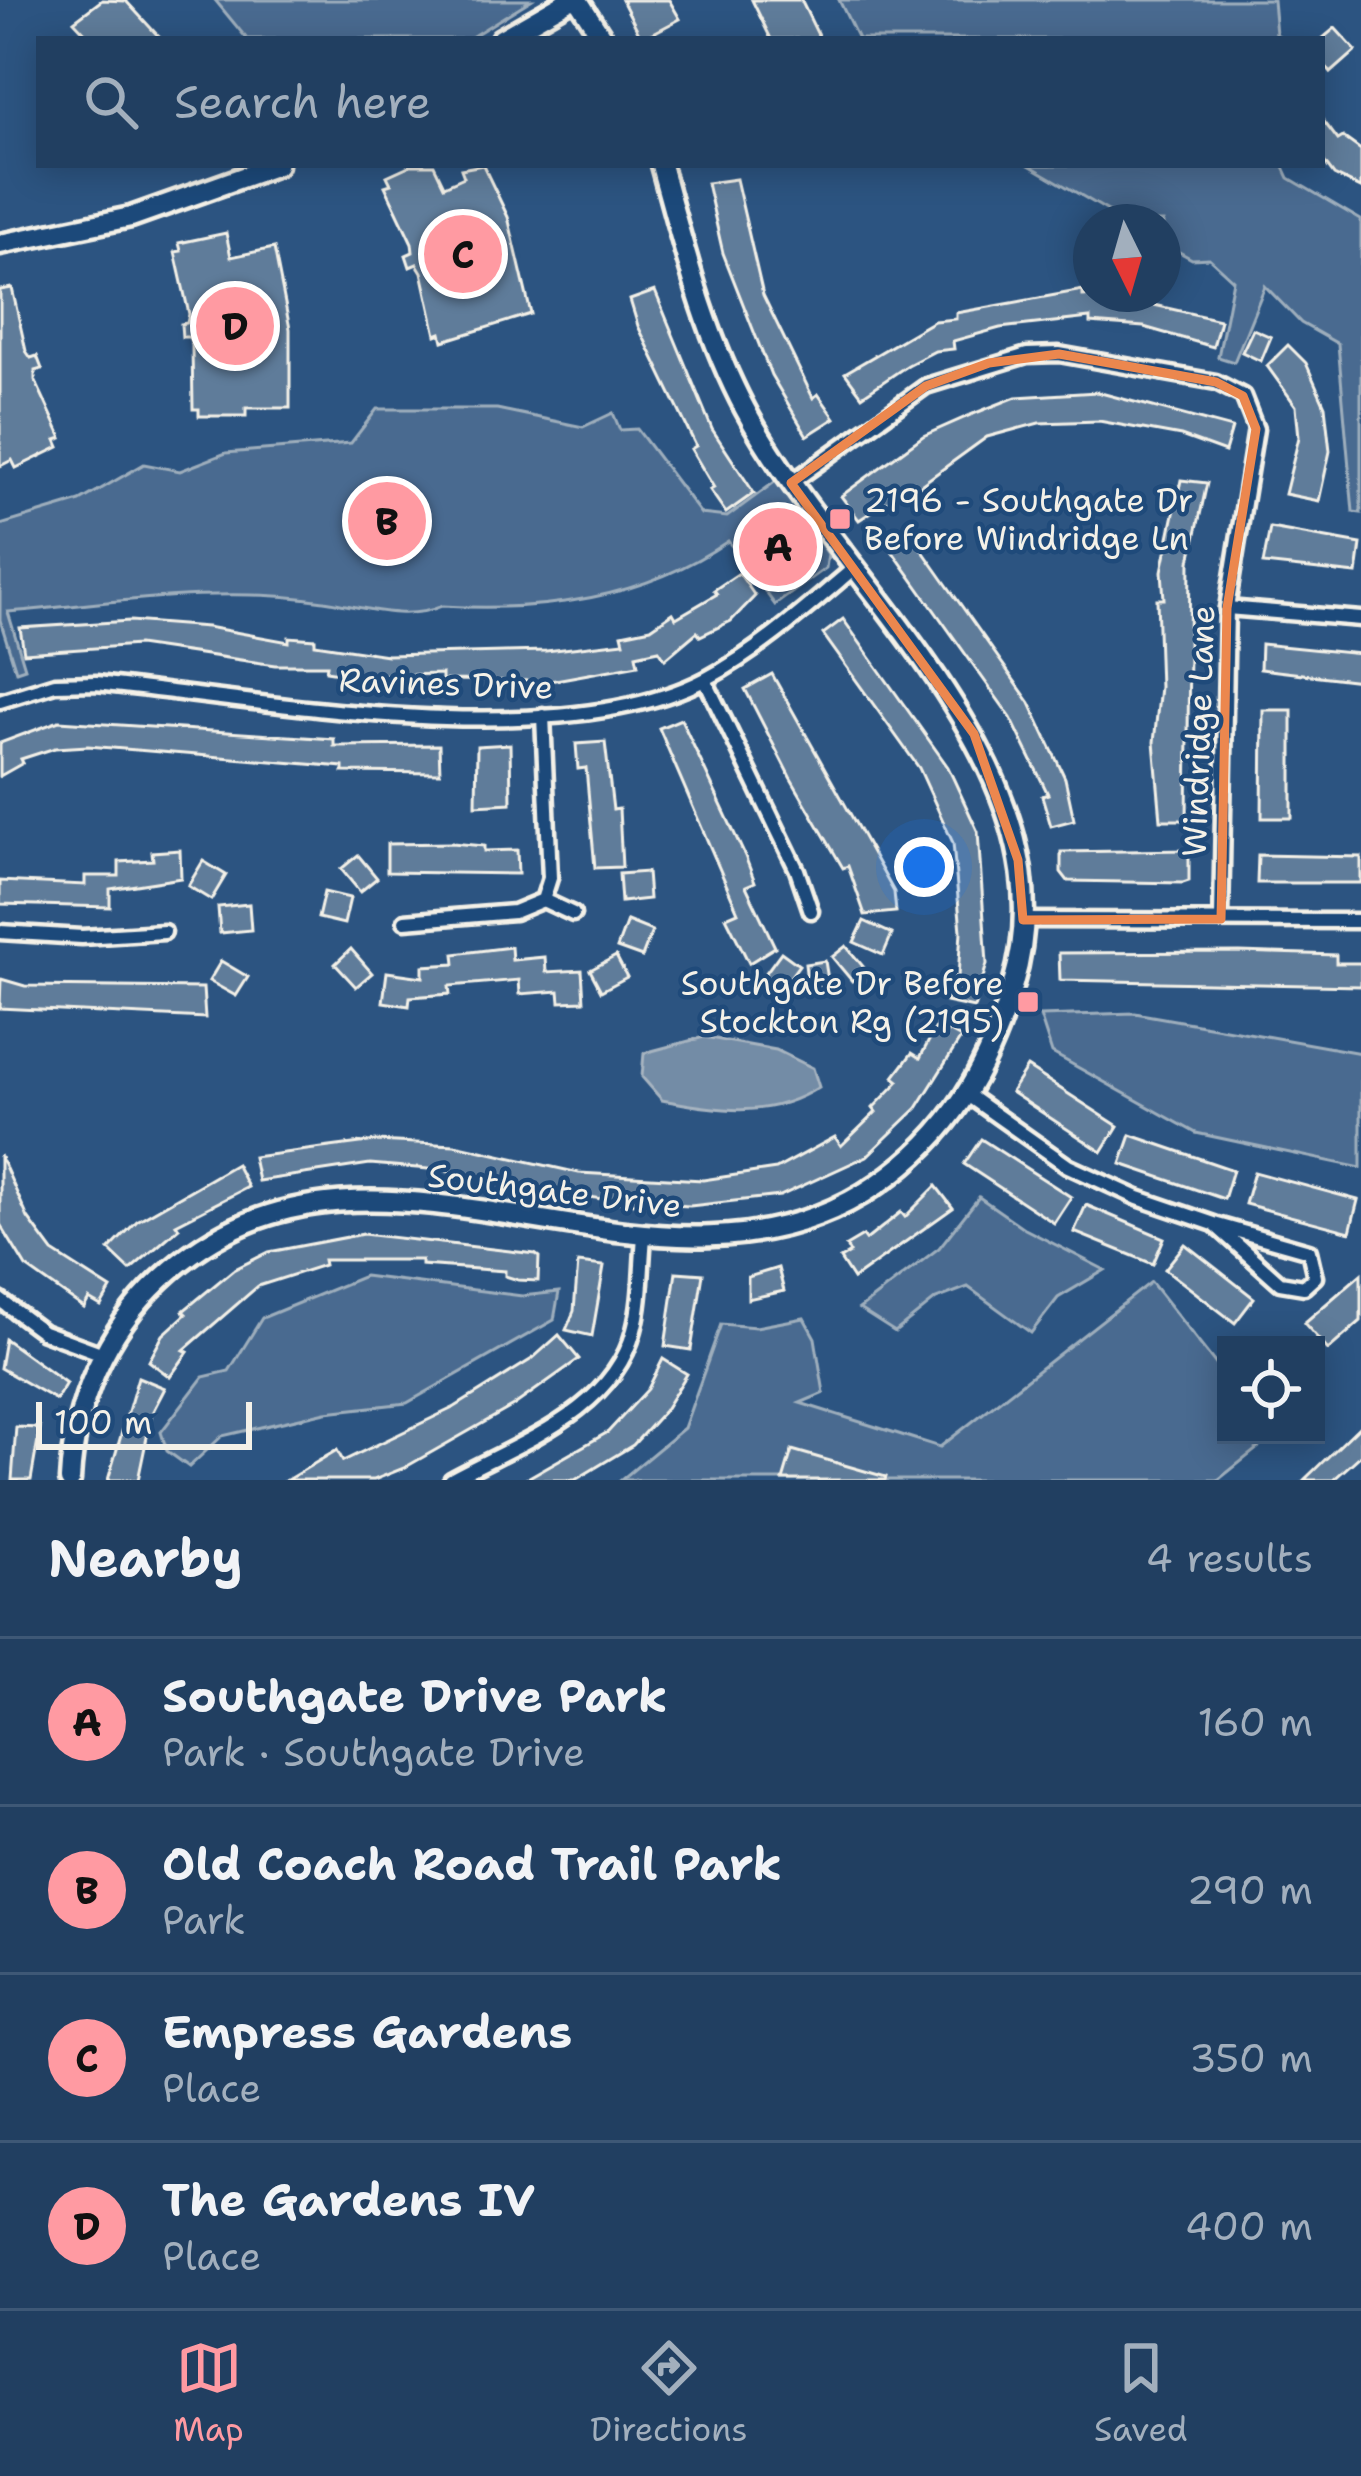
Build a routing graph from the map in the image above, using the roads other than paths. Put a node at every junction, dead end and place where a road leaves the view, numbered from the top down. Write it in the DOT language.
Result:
graph roads {
  1 [pos="569,0"];
  2 [pos="578,0"];
  3 [pos="506,36"];
  4 [pos="602,36"];
  5 [pos="269,168"];
  6 [pos="662,168"];
  7 [pos="0,244"];
  8 [pos="791,483"];
  9 [pos="853,569"];
  10 [pos="1227,608"];
  11 [pos="1361,619"];
  12 [pos="705,680"];
  13 [pos="0,701"];
  14 [pos="543,716"];
  15 [pos="543,900"];
  16 [pos="811,911"];
  17 [pos="573,914"];
  18 [pos="1221,919"];
  19 [pos="1023,920"];
  20 [pos="405,921"];
  21 [pos="1361,921"];
  22 [pos="0,932"];
  23 [pos="164,932"];
  24 [pos="969,1096"];
  25 [pos="1214,1224"];
  26 [pos="644,1237"];
  27 [pos="0,1300"];
  28 [pos="103,1354"];
  29 [pos="70,1480"];
  30 [pos="451,1480"];
  1 -- 3 [label="street"];
  2 -- 4 [label="street"];
  5 -- 7 [label="street"];
  6 -- 8 [label="street, Southgate Drive"];
  8 -- 9 [label="street, Southgate Drive"];
  8 -- 10 [label="street, Windridge Lane"];
  9 -- 12 [label="street, Ravines Drive"];
  9 -- 19 [label="street, Southgate Drive"];
  10 -- 11 [label="street"];
  10 -- 18 [label="street, Windridge Lane"];
  12 -- 14 [label="street, Ravines Drive"];
  12 -- 16 [label="street"];
  13 -- 14 [label="street, Ravines Drive"];
  14 -- 15 [label="street"];
  15 -- 17 [label="street"];
  15 -- 20 [label="street"];
  18 -- 19 [label="street"];
  18 -- 21 [label="street"];
  19 -- 24 [label="street, Southgate Drive"];
  22 -- 23 [label="street"];
  24 -- 25 [label="street"];
  24 -- 26 [label="street, Southgate Drive"];
  25 -- 25 [label="street"];
  26 -- 28 [label="street, Southgate Drive"];
  26 -- 30 [label="street"];
  27 -- 28 [label="street"];
  28 -- 29 [label="street, Southgate Drive"];
}
